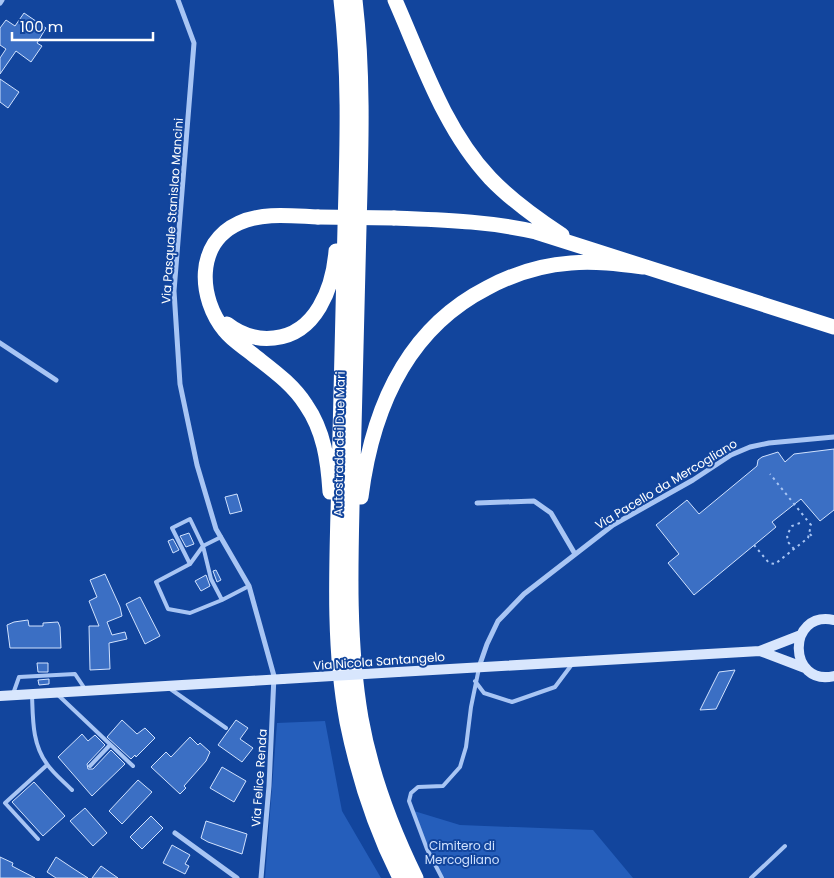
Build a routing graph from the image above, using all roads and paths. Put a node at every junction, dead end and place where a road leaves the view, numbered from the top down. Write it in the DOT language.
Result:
graph roads {
  1 [pos="178,0"];
  2 [pos="340,0"];
  3 [pos="355,0"];
  4 [pos="396,0"];
  5 [pos="576,244"];
  6 [pos="643,267"];
  7 [pos="213,311"];
  8 [pos="834,327"];
  9 [pos="0,343"];
  10 [pos="56,380"];
  11 [pos="834,437"];
  12 [pos="770,474"];
  13 [pos="477,503"];
  14 [pos="800,523"];
  15 [pos="810,534"];
  16 [pos="220,537"];
  17 [pos="814,539"];
  18 [pos="754,545"];
  19 [pos="203,546"];
  20 [pos="794,549"];
  21 [pos="575,554"];
  22 [pos="190,564"];
  23 [pos="250,586"];
  24 [pos="222,600"];
  25 [pos="834,620"];
  26 [pos="801,634"];
  27 [pos="760,651"];
  28 [pos="575,662"];
  29 [pos="479,667"];
  30 [pos="805,668"];
  31 [pos="834,676"];
  32 [pos="279,680"];
  33 [pos="475,681"];
  34 [pos="168,686"];
  35 [pos="86,691"];
  36 [pos="56,693"];
  37 [pos="32,695"];
  38 [pos="0,696"];
  39 [pos="12,696"];
  40 [pos="361,719"];
  41 [pos="226,728"];
  42 [pos="110,745"];
  43 [pos="47,765"];
  44 [pos="90,766"];
  45 [pos="134,766"];
  46 [pos="72,790"];
  47 [pos="370,810"];
  48 [pos="175,833"];
  49 [pos="38,839"];
  50 [pos="785,846"];
  51 [pos="237,878"];
  52 [pos="261,878"];
  53 [pos="400,878"];
  54 [pos="416,878"];
  55 [pos="442,878"];
  56 [pos="752,878"];
  1 -- 16 [label="street, Via Pasquale Stanislao Mancini"];
  2 -- 7 [label="highway"];
  2 -- 47 [label="highway, Autostrada dei Due Mari"];
  3 -- 40 [label="highway, Autostrada dei Due Mari"];
  4 -- 5 [label="highway"];
  5 -- 6 [label="highway"];
  5 -- 7 [label="highway, bridge"];
  6 -- 8 [label="highway"];
  6 -- 40 [label="highway"];
  7 -- 47 [label="highway"];
  9 -- 10 [label="street"];
  11 -- 21 [label="street, Via Pacello da Mercogliano"];
  12 -- 15 [label="path"];
  13 -- 21 [label="street"];
  14 -- 20 [label="path"];
  15 -- 17 [label="path"];
  15 -- 20 [label="path"];
  16 -- 19 [label="lane"];
  16 -- 23 [label="street, Via Pasquale Stanislao Mancini"];
  18 -- 20 [label="path"];
  19 -- 22 [label="lane"];
  19 -- 22 [label="lane"];
  19 -- 24 [label="lane"];
  21 -- 29 [label="street, Via Pacello da Mercogliano"];
  22 -- 24 [label="lane"];
  23 -- 24 [label="lane"];
  23 -- 32 [label="street, Via Pasquale Stanislao Mancini"];
  25 -- 26 [label="main road, Via Nicola Santangelo"];
  26 -- 27 [label="main road, Via Nicola Santangelo"];
  26 -- 30 [label="main road"];
  27 -- 28 [label="main road, Via Nicola Santangelo"];
  27 -- 30 [label="main road, Via Nicola Santangelo"];
  28 -- 29 [label="main road, Via Nicola Santangelo"];
  28 -- 33 [label="lane"];
  29 -- 32 [label="main road, Via Nicola Santangelo, bridge"];
  29 -- 33 [label="lane"];
  30 -- 31 [label="main road, Via Nicola Santangelo"];
  32 -- 34 [label="main road, Via Nicola Santangelo"];
  32 -- 52 [label="street, Via Felice Renda"];
  33 -- 55 [label="lane"];
  34 -- 35 [label="main road, Via Nicola Santangelo"];
  34 -- 41 [label="lane"];
  35 -- 36 [label="main road, Via Nicola Santangelo"];
  35 -- 39 [label="lane"];
  36 -- 37 [label="main road, Via Nicola Santangelo"];
  36 -- 42 [label="lane"];
  37 -- 39 [label="main road, Via Nicola Santangelo"];
  37 -- 43 [label="lane"];
  38 -- 39 [label="main road, Via Nicola Santangelo"];
  40 -- 54 [label="highway, Autostrada dei Due Mari"];
  42 -- 44 [label="lane"];
  42 -- 45 [label="lane"];
  43 -- 46 [label="lane"];
  43 -- 49 [label="lane"];
  47 -- 53 [label="highway, Autostrada dei Due Mari"];
  48 -- 51 [label="street"];
  50 -- 56 [label="lane"];
}
